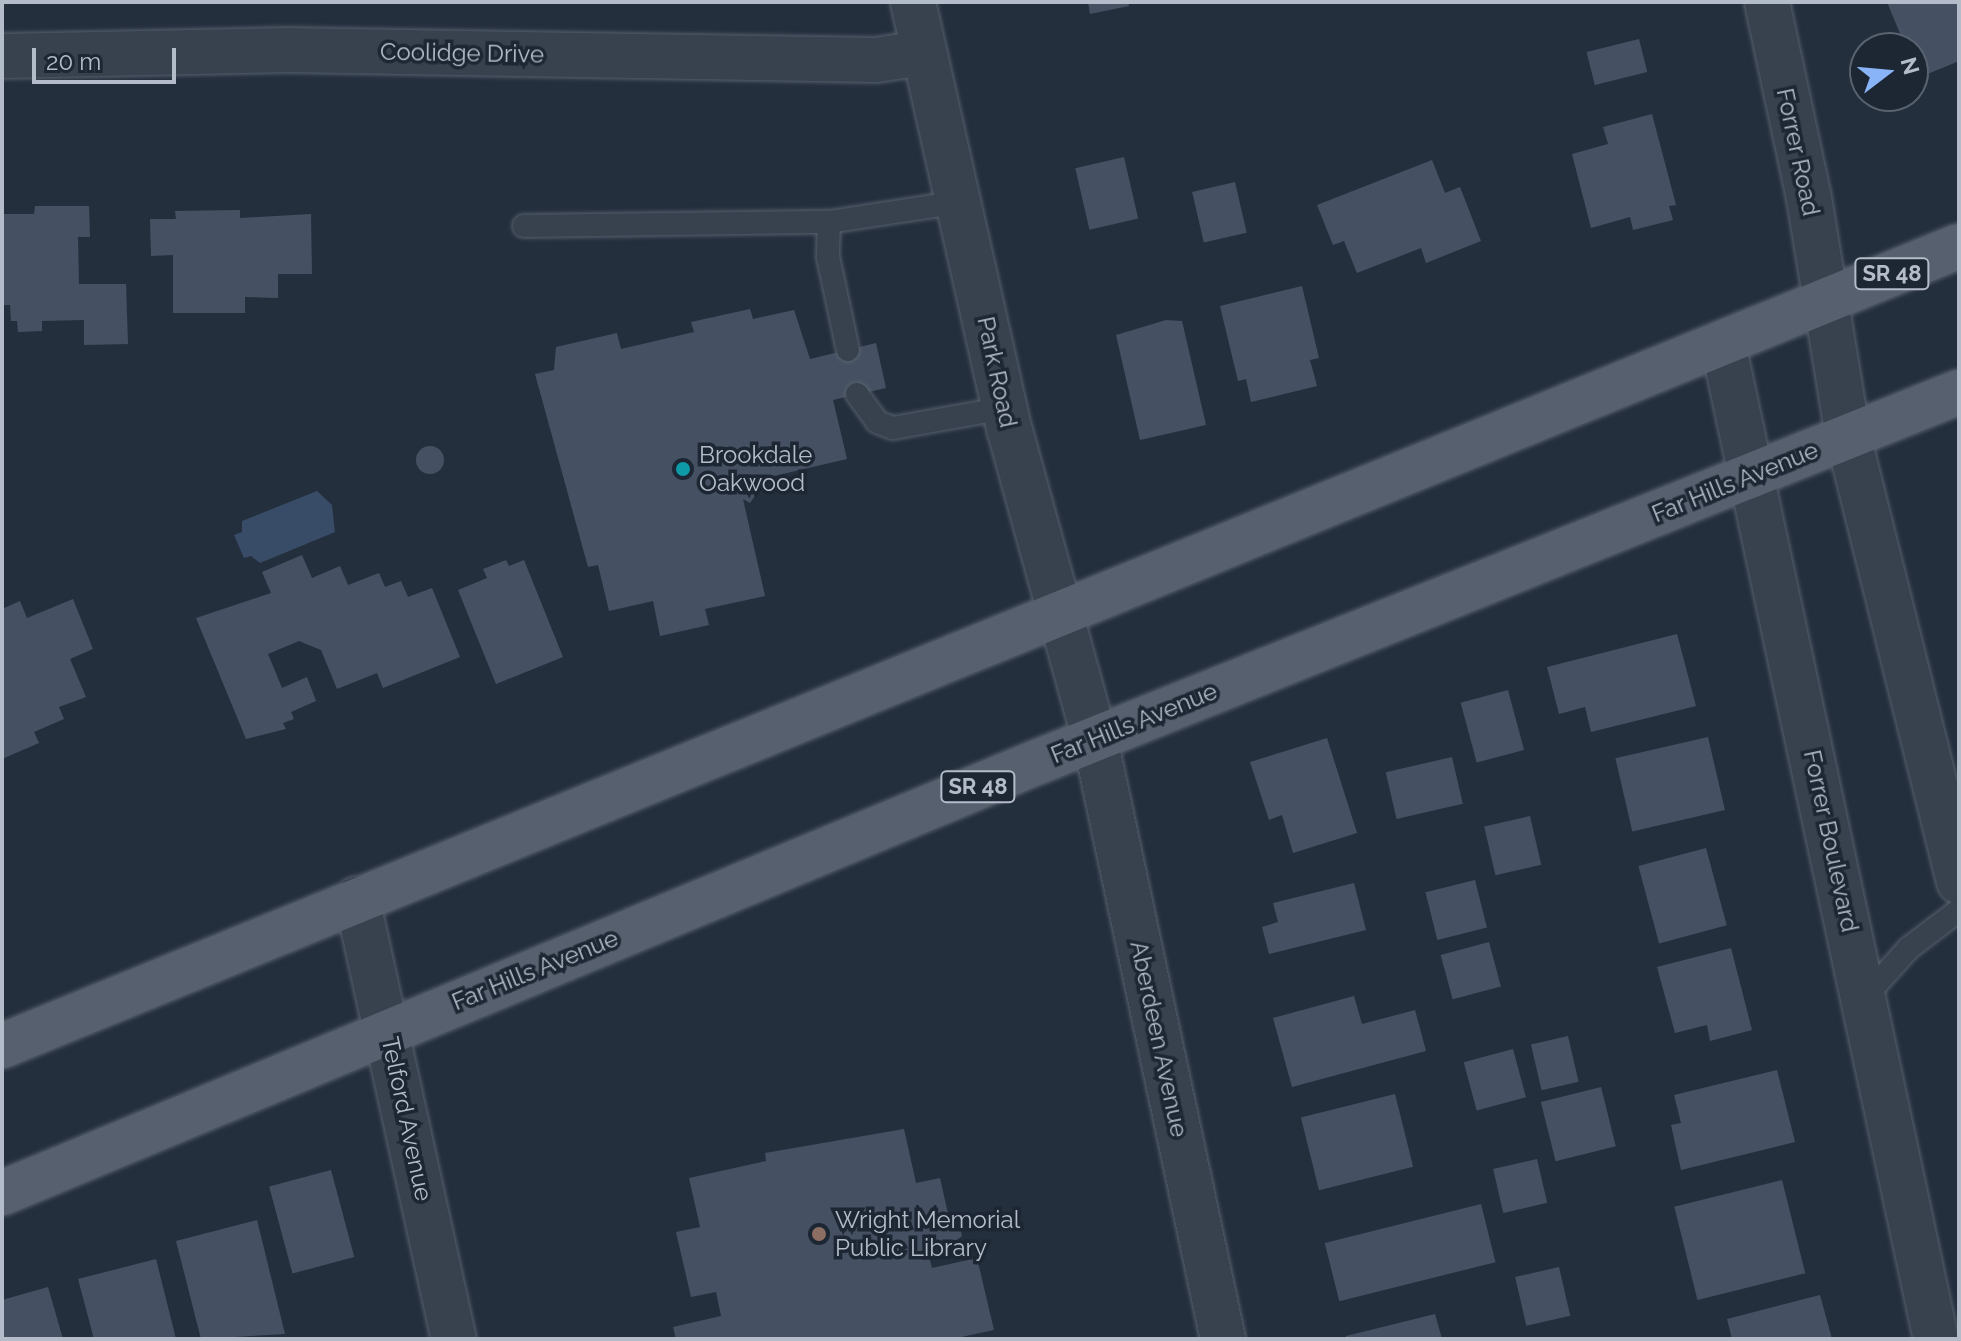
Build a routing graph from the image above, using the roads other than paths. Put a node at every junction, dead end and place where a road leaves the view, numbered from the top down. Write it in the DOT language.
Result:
graph roads {
  1 [pos="913,2"];
  2 [pos="1767,2"];
  3 [pos="922,53"];
  4 [pos="2,56"];
  5 [pos="959,202"];
  6 [pos="829,222"];
  7 [pos="524,226"];
  8 [pos="1959,246"];
  9 [pos="1826,302"];
  10 [pos="1723,344"];
  11 [pos="848,350"];
  12 [pos="1959,392"];
  13 [pos="857,394"];
  14 [pos="1005,408"];
  15 [pos="1848,436"];
  16 [pos="1753,475"];
  17 [pos="1060,612"];
  18 [pos="1095,739"];
  19 [pos="1955,835"];
  20 [pos="1959,881"];
  21 [pos="357,899"];
  22 [pos="1959,910"];
  23 [pos="1864,998"];
  24 [pos="387,1031"];
  25 [pos="2,1046"];
  26 [pos="2,1193"];
  27 [pos="454,1339"];
  28 [pos="1223,1339"];
  29 [pos="1936,1339"];
  1 -- 3 [label="street, Park Road"];
  2 -- 9 [label="street, Forrer Road"];
  3 -- 4 [label="street, Coolidge Drive"];
  3 -- 5 [label="street, Park Road"];
  5 -- 6 [label="lane"];
  5 -- 14 [label="street, Park Road"];
  6 -- 7 [label="lane"];
  6 -- 11 [label="lane"];
  8 -- 9 [label="main road, SR 48"];
  9 -- 10 [label="main road, SR 48"];
  9 -- 15 [label="street, Forrer Road"];
  10 -- 16 [label="street, Forrer Boulevard"];
  10 -- 17 [label="main road, SR 48"];
  12 -- 15 [label="main road, Far Hills Avenue / SR 48"];
  13 -- 14 [label="lane"];
  14 -- 17 [label="street, Park Road"];
  15 -- 16 [label="main road, Far Hills Avenue / SR 48"];
  15 -- 19 [label="street"];
  16 -- 18 [label="main road, Far Hills Avenue / SR 48"];
  16 -- 23 [label="street, Forrer Boulevard"];
  17 -- 18 [label="street, Park Road"];
  17 -- 21 [label="main road, SR 48"];
  18 -- 24 [label="main road, Far Hills Avenue / SR 48"];
  18 -- 28 [label="street, Aberdeen Avenue"];
  19 -- 20 [label="street"];
  21 -- 24 [label="street, Telford Avenue"];
  21 -- 25 [label="main road, SR 48"];
  22 -- 23 [label="lane"];
  23 -- 29 [label="street, Forrer Boulevard"];
  24 -- 26 [label="main road, Far Hills Avenue / SR 48"];
  24 -- 27 [label="street, Telford Avenue"];
}
